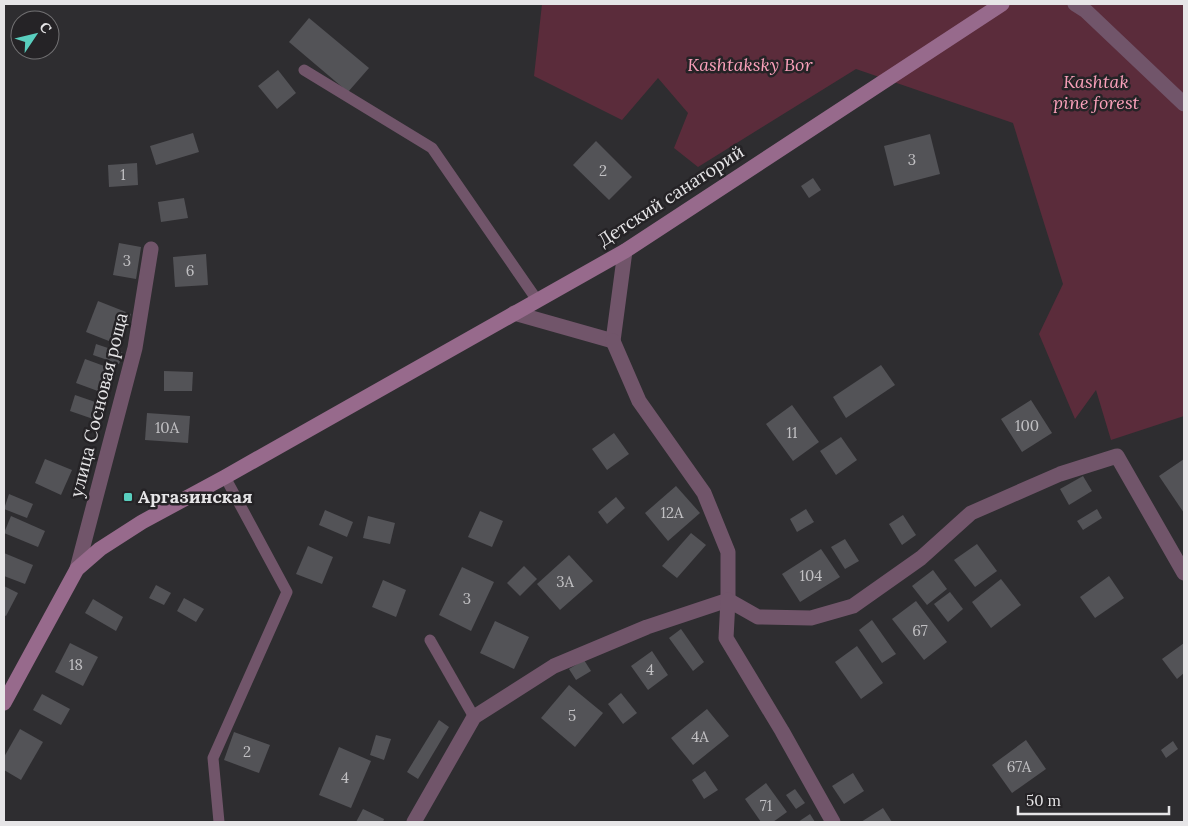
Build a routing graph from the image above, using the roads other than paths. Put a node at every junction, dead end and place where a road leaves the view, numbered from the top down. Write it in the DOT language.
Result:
graph roads {
  1 [pos="1002,4"];
  2 [pos="1075,4"];
  3 [pos="304,70"];
  4 [pos="1184,104"];
  5 [pos="151,249"];
  6 [pos="624,251"];
  7 [pos="537,300"];
  8 [pos="514,313"];
  9 [pos="613,341"];
  10 [pos="226,477"];
  11 [pos="77,569"];
  12 [pos="1184,573"];
  13 [pos="728,600"];
  14 [pos="430,640"];
  15 [pos="4,703"];
  16 [pos="474,717"];
  17 [pos="220,822"];
  18 [pos="414,822"];
  19 [pos="833,822"];
  1 -- 6 [label="main road, Детский санаторий"];
  2 -- 4 [label="street"];
  3 -- 7 [label="lane"];
  5 -- 11 [label="street, улица Сосновая роща"];
  6 -- 7 [label="main road, Детский санаторий"];
  6 -- 9 [label="street"];
  7 -- 8 [label="main road, Детский санаторий"];
  8 -- 9 [label="street"];
  8 -- 10 [label="main road, Детский санаторий"];
  9 -- 13 [label="street"];
  10 -- 11 [label="main road"];
  10 -- 17 [label="lane"];
  11 -- 15 [label="main road"];
  12 -- 13 [label="street"];
  13 -- 16 [label="street"];
  13 -- 19 [label="street"];
  14 -- 16 [label="lane"];
  16 -- 18 [label="street"];
}
